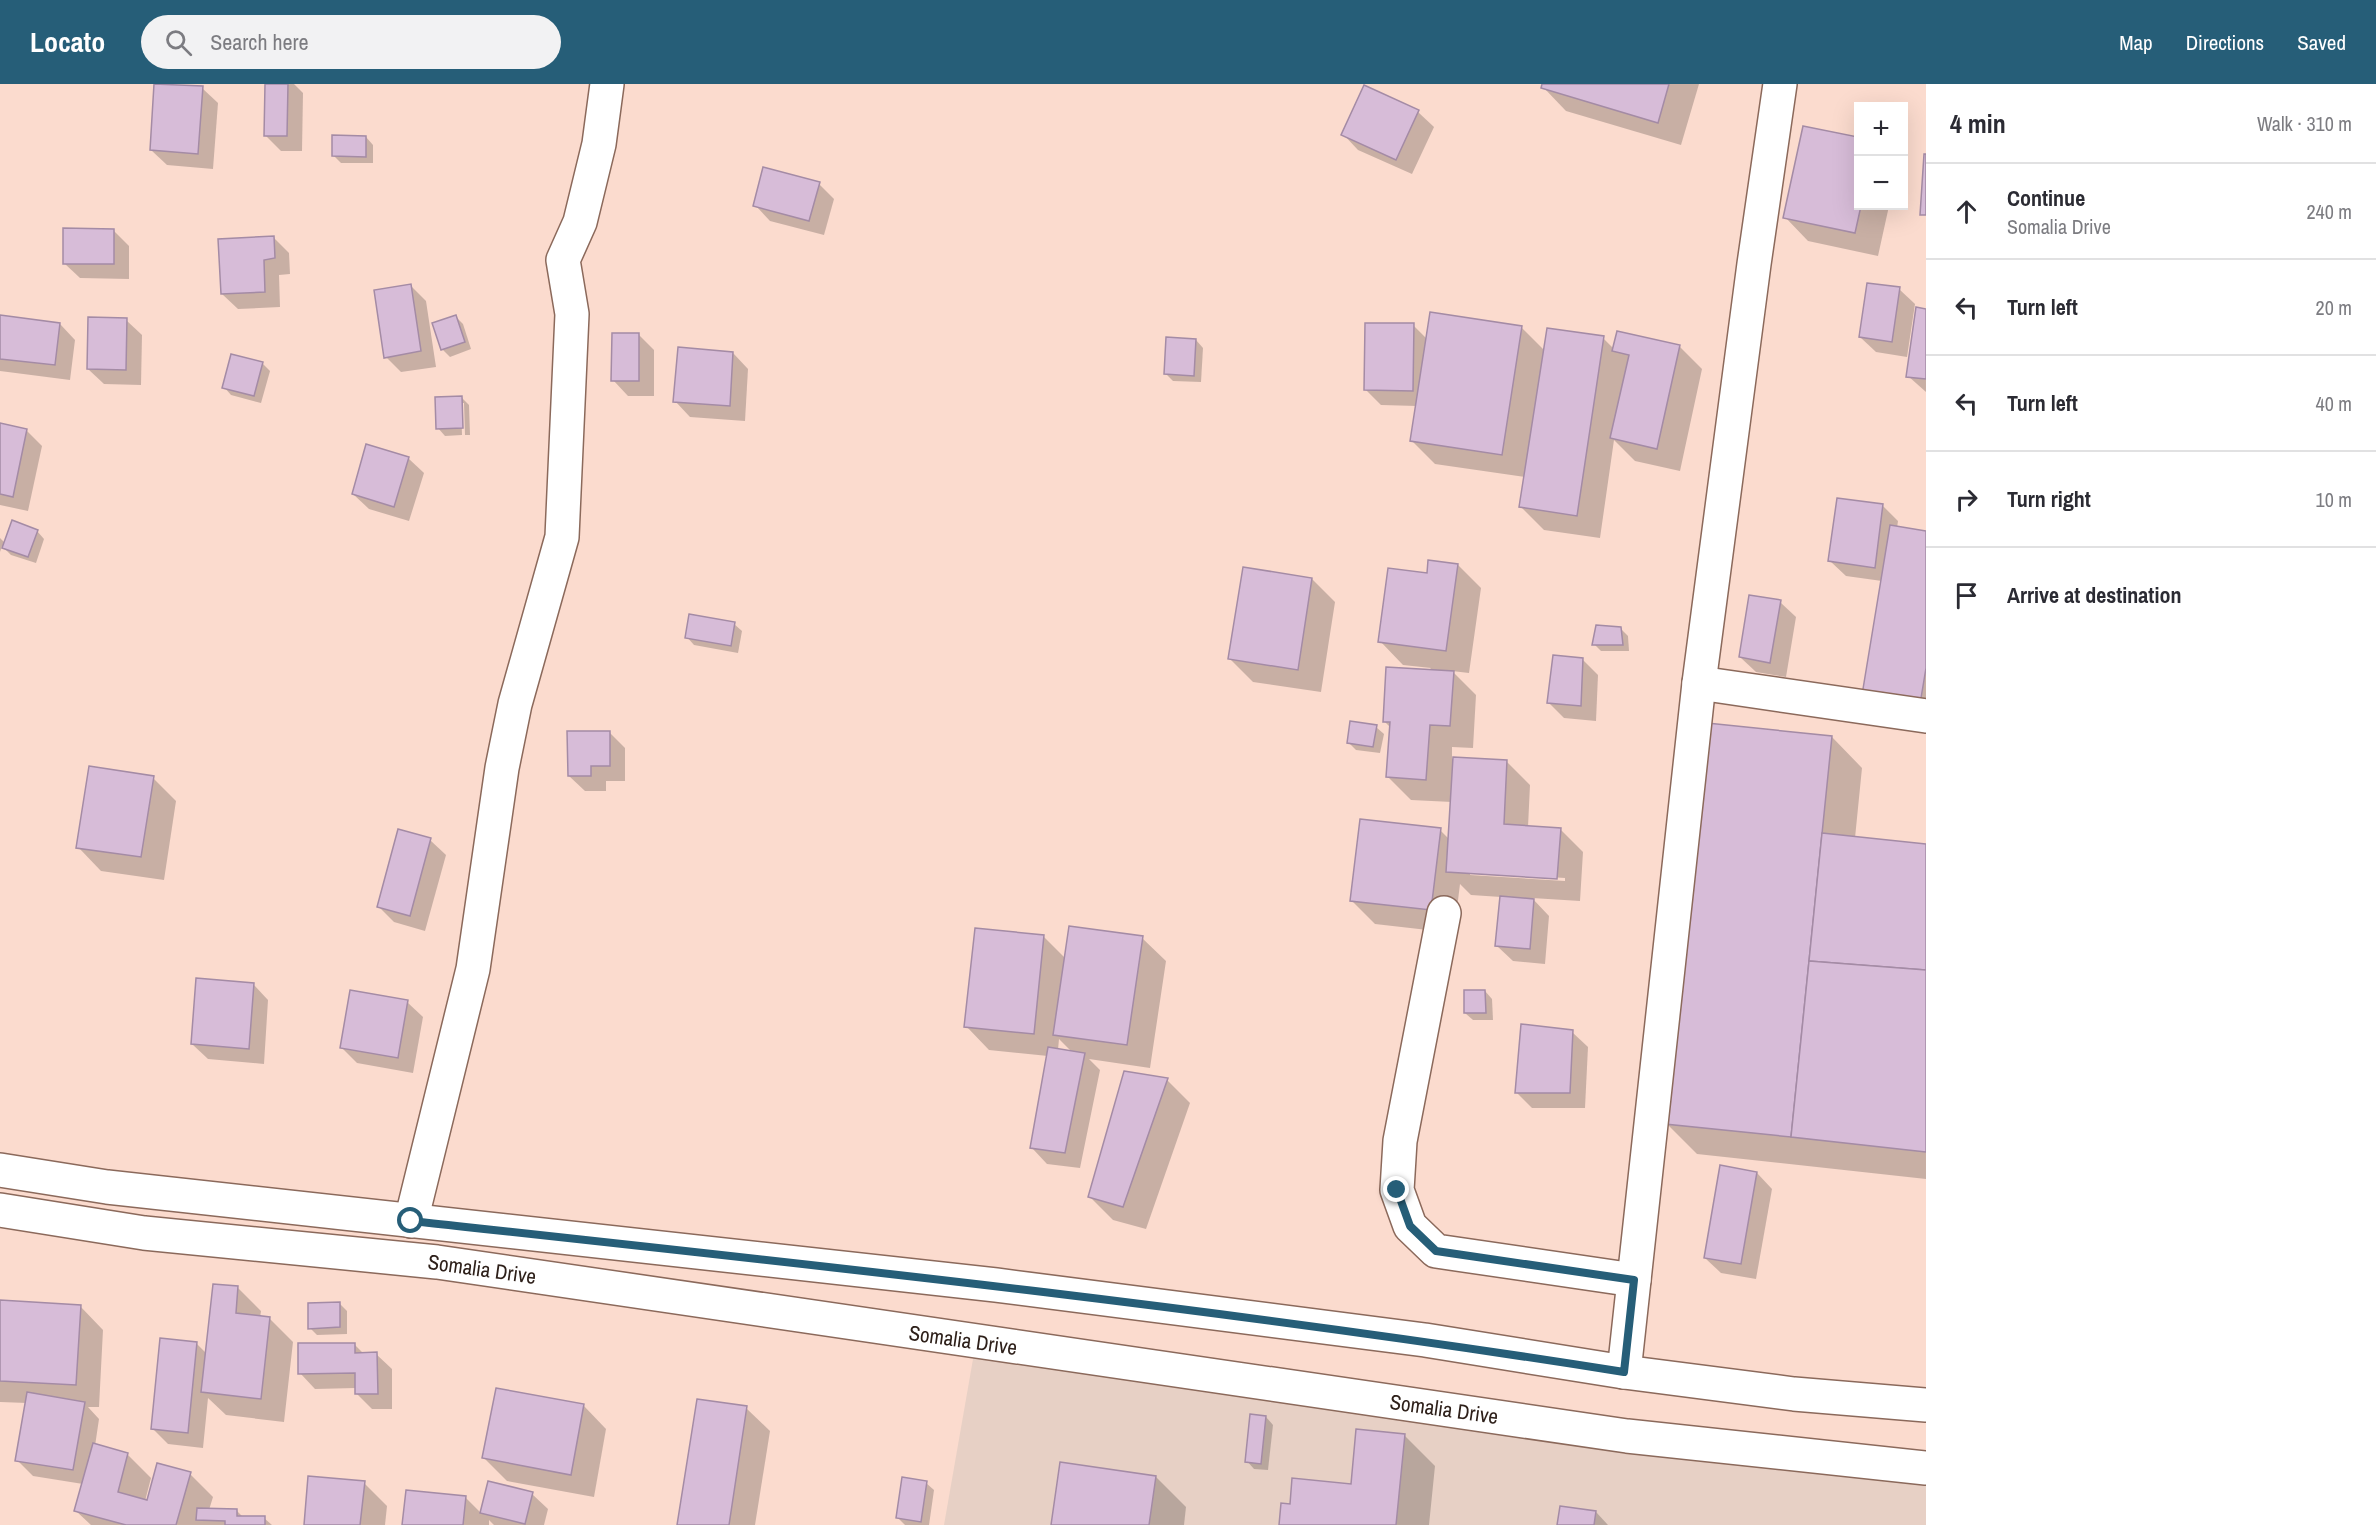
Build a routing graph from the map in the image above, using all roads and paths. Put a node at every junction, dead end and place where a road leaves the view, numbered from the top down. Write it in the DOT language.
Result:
graph roads {
  1 [pos="606,84"];
  2 [pos="1780,84"];
  3 [pos="1699,684"];
  4 [pos="1926,716"];
  5 [pos="1444,913"];
  6 [pos="0,1170"];
  7 [pos="0,1210"];
  8 [pos="411,1221"];
  9 [pos="1634,1280"];
  10 [pos="1624,1372"];
  11 [pos="1926,1405"];
  12 [pos="1926,1468"];
  1 -- 8 [label="main road"];
  2 -- 3 [label="main road"];
  3 -- 4 [label="main road"];
  3 -- 9 [label="main road"];
  5 -- 9 [label="main road"];
  6 -- 8 [label="main road, Somalia Drive"];
  7 -- 12 [label="main road, Somalia Drive"];
  8 -- 10 [label="main road, Somalia Drive"];
  9 -- 10 [label="main road"];
  10 -- 11 [label="main road, Somalia Drive"];
}
